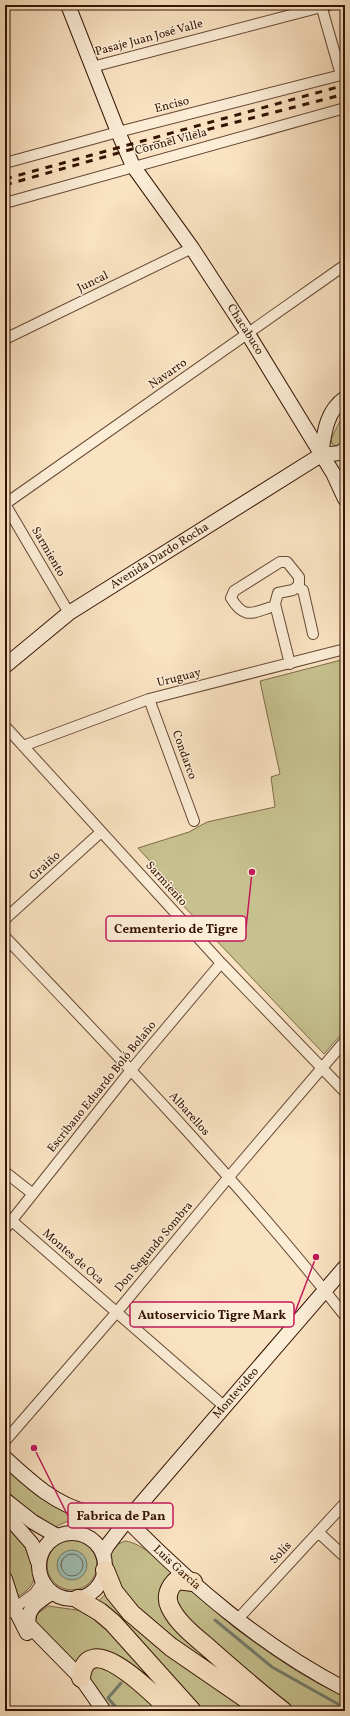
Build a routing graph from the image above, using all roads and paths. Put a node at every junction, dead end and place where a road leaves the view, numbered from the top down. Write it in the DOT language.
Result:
graph roads {
  1 [pos="68,5"];
  2 [pos="324,6"];
  3 [pos="92,67"];
  4 [pos="343,75"];
  5 [pos="345,108"];
  6 [pos="118,132"];
  7 [pos="5,162"];
  8 [pos="134,166"];
  9 [pos="5,203"];
  10 [pos="192,248"];
  11 [pos="345,265"];
  12 [pos="248,334"];
  13 [pos="5,339"];
  14 [pos="345,398"];
  15 [pos="345,449"];
  16 [pos="321,455"];
  17 [pos="345,499"];
  18 [pos="5,504"];
  19 [pos="297,588"];
  20 [pos="275,606"];
  21 [pos="69,613"];
  22 [pos="313,634"];
  23 [pos="345,650"];
  24 [pos="290,664"];
  25 [pos="5,666"];
  26 [pos="149,699"];
  27 [pos="5,726"];
  28 [pos="23,746"];
  29 [pos="194,820"];
  30 [pos="101,832"];
  31 [pos="5,919"];
  32 [pos="5,938"];
  33 [pos="221,963"];
  34 [pos="345,1041"];
  35 [pos="322,1068"];
  36 [pos="131,1070"];
  37 [pos="345,1092"];
  38 [pos="5,1172"];
  39 [pos="228,1178"];
  40 [pos="33,1194"];
  41 [pos="8,1225"];
  42 [pos="345,1267"];
  43 [pos="325,1290"];
  44 [pos="116,1313"];
  45 [pos="345,1316"];
  46 [pos="225,1408"];
  47 [pos="5,1440"];
  48 [pos="5,1458"];
  49 [pos="5,1500"];
  50 [pos="345,1503"];
  51 [pos="5,1513"];
  52 [pos="127,1520"];
  53 [pos="318,1532"];
  54 [pos="57,1536"];
  55 [pos="89,1537"];
  56 [pos="113,1537"];
  57 [pos="146,1539"];
  58 [pos="345,1557"];
  59 [pos="38,1562"];
  60 [pos="104,1562"];
  61 [pos="5,1579"];
  62 [pos="193,1582"];
  63 [pos="47,1588"];
  64 [pos="78,1599"];
  65 [pos="32,1607"];
  66 [pos="10,1611"];
  67 [pos="237,1620"];
  68 [pos="80,1678"];
  69 [pos="345,1689"];
  70 [pos="92,1696"];
  71 [pos="104,1711"];
  72 [pos="171,1711"];
  73 [pos="192,1711"];
  74 [pos="264,1711"];
  75 [pos="283,1711"];
  1 -- 3 [label="street"];
  2 -- 3 [label="street, Pasaje Juan José Valle"];
  2 -- 4 [label="street"];
  3 -- 6 [label="street"];
  4 -- 6 [label="street, Enciso"];
  5 -- 8 [label="street, Coronel Vilela"];
  6 -- 7 [label="street, Enciso"];
  6 -- 8 [label="street, Chacabuco"];
  8 -- 9 [label="street, Coronel Vilela"];
  8 -- 10 [label="street, Chacabuco"];
  10 -- 12 [label="street, Chacabuco"];
  10 -- 13 [label="street, Juncal"];
  11 -- 12 [label="street, Navarro"];
  12 -- 16 [label="street, Chacabuco"];
  12 -- 18 [label="street, Navarro"];
  14 -- 16 [label="street"];
  15 -- 16 [label="street, Avenida Dardo Rocha"];
  16 -- 17 [label="street, Chacabuco"];
  16 -- 21 [label="street, Avenida Dardo Rocha"];
  18 -- 21 [label="street, Sarmiento"];
  19 -- 20 [label="street"];
  19 -- 20 [label="street"];
  19 -- 22 [label="street"];
  20 -- 24 [label="street"];
  21 -- 25 [label="street, Avenida Dardo Rocha"];
  23 -- 24 [label="street, Uruguay"];
  24 -- 26 [label="street, Uruguay"];
  26 -- 28 [label="street, Uruguay"];
  26 -- 29 [label="street, Condarco"];
  27 -- 28 [label="street, Sarmiento"];
  28 -- 30 [label="street, Sarmiento"];
  30 -- 31 [label="street, Graiño"];
  30 -- 33 [label="street, Sarmiento"];
  32 -- 36 [label="street, Albarellos"];
  33 -- 35 [label="street, Sarmiento"];
  33 -- 36 [label="street, Escribano Eduardo Boló Bolaño"];
  34 -- 35 [label="street"];
  35 -- 37 [label="street, Sarmiento"];
  35 -- 39 [label="street, Don Segundo Sombra"];
  36 -- 39 [label="street, Albarellos"];
  36 -- 40 [label="street, Escribano Eduardo Boló Bolaño"];
  38 -- 40 [label="street"];
  39 -- 43 [label="street, Albarellos"];
  39 -- 44 [label="street, Don Segundo Sombra"];
  40 -- 41 [label="street, Escribano Eduardo Boló Bolaño"];
  41 -- 44 [label="street, Montes de Oca"];
  42 -- 43 [label="street, Montevideo"];
  43 -- 45 [label="street, Albarellos"];
  43 -- 46 [label="street, Montevideo"];
  44 -- 46 [label="street, Montes de Oca"];
  44 -- 47 [label="street, Don Segundo Sombra"];
  46 -- 52 [label="street, Montevideo"];
  48 -- 52 [label="street, Luis García"];
  49 -- 54 [label="street"];
  50 -- 53 [label="street, Solís"];
  51 -- 59 [label="street"];
  52 -- 55 [label="street, Montevideo"];
  52 -- 56 [label="street, Montevideo"];
  52 -- 57 [label="street, Luis García"];
  53 -- 58 [label="street"];
  53 -- 67 [label="street, Solís"];
  54 -- 55 [label="street"];
  54 -- 59 [label="street"];
  55 -- 60 [label="street"];
  56 -- 57 [label="street"];
  56 -- 60 [label="street, Montevideo"];
  57 -- 62 [label="street, Luis García"];
  59 -- 63 [label="street"];
  60 -- 64 [label="street"];
  60 -- 74 [label="highway"];
  61 -- 66 [label="street"];
  62 -- 67 [label="street, Luis García"];
  62 -- 75 [label="highway"];
  63 -- 64 [label="street"];
  63 -- 65 [label="street"];
  63 -- 66 [label="street"];
  64 -- 73 [label="highway"];
  65 -- 66 [label="street"];
  65 -- 68 [label="street"];
  66 -- 70 [label="street"];
  67 -- 69 [label="street, Luis García"];
  68 -- 70 [label="street"];
  68 -- 72 [label="highway"];
  70 -- 71 [label="street"];
}
